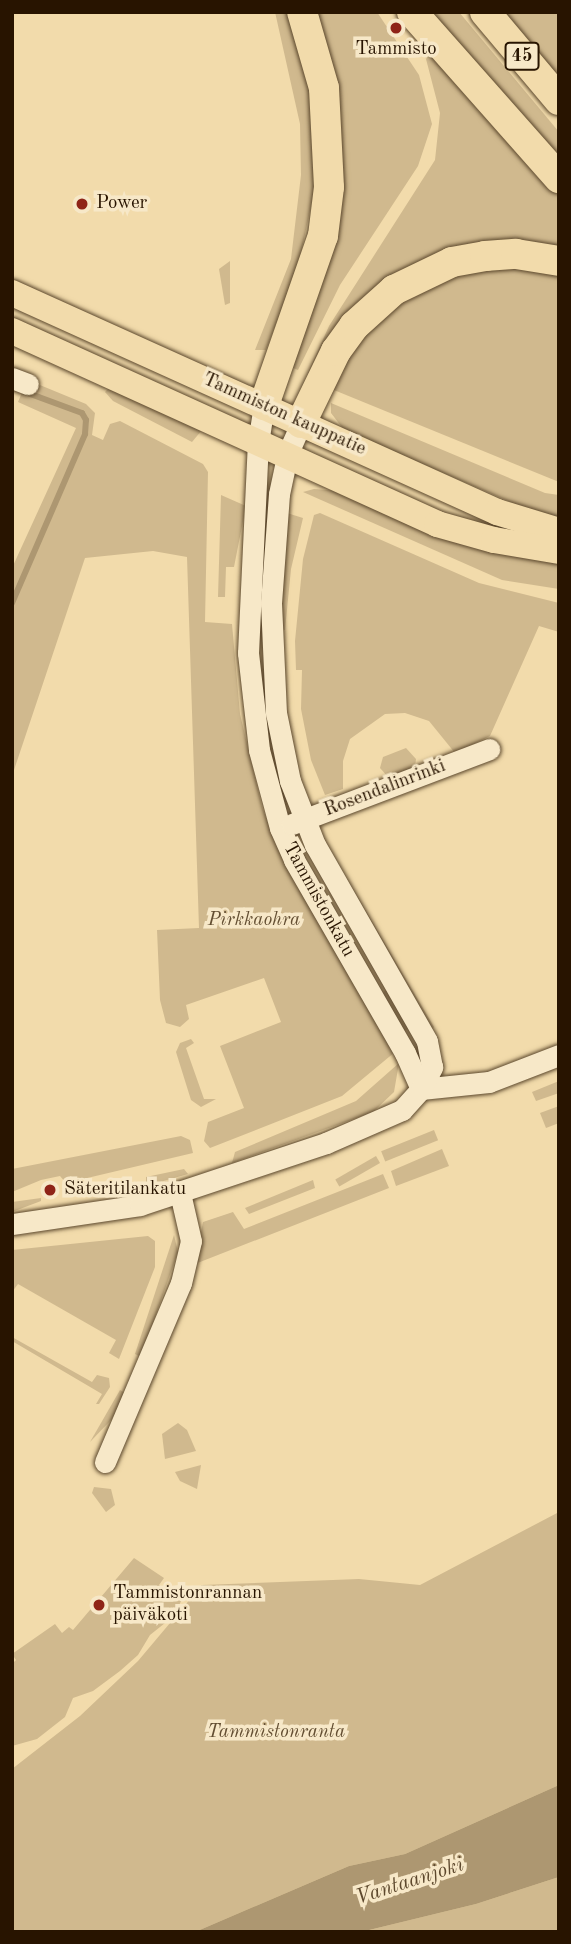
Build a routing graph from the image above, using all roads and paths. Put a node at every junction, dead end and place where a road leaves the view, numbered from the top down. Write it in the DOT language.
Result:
graph roads {
  1 [pos="302,12"];
  2 [pos="412,12"];
  3 [pos="485,12"];
  4 [pos="559,100"];
  5 [pos="559,178"];
  6 [pos="559,261"];
  7 [pos="12,293"];
  8 [pos="12,331"];
  9 [pos="264,405"];
  10 [pos="301,423"];
  11 [pos="258,441"];
  12 [pos="287,455"];
  13 [pos="559,531"];
  14 [pos="559,551"];
  15 [pos="489,749"];
  16 [pos="304,820"];
  17 [pos="280,828"];
  18 [pos="559,1055"];
  19 [pos="421,1089"];
  20 [pos="180,1193"];
  21 [pos="12,1224"];
  22 [pos="105,1462"];
  1 -- 9 [label="highway"];
  2 -- 5 [label="highway"];
  3 -- 4 [label="highway, 45"];
  6 -- 10 [label="highway"];
  7 -- 9 [label="main road, Tammiston kauppatie"];
  8 -- 11 [label="main road, Tammiston kauppatie"];
  9 -- 10 [label="main road, Tammiston kauppatie"];
  9 -- 11 [label="street, Tammistonkatu"];
  10 -- 12 [label="street, Tammistonkatu"];
  10 -- 13 [label="main road, Tammiston kauppatie"];
  11 -- 12 [label="main road, Tammiston kauppatie"];
  11 -- 17 [label="street, Tammistonkatu"];
  12 -- 14 [label="main road, Tammiston kauppatie"];
  12 -- 16 [label="street, Tammistonkatu"];
  15 -- 16 [label="street, Rosendalinrinki"];
  16 -- 17 [label="street, Rosendalinrinki"];
  16 -- 19 [label="street, Tammistonkatu"];
  17 -- 19 [label="street, Tammistonkatu"];
  18 -- 19 [label="street"];
  19 -- 20 [label="street"];
  20 -- 21 [label="street"];
  20 -- 22 [label="street"];
}
